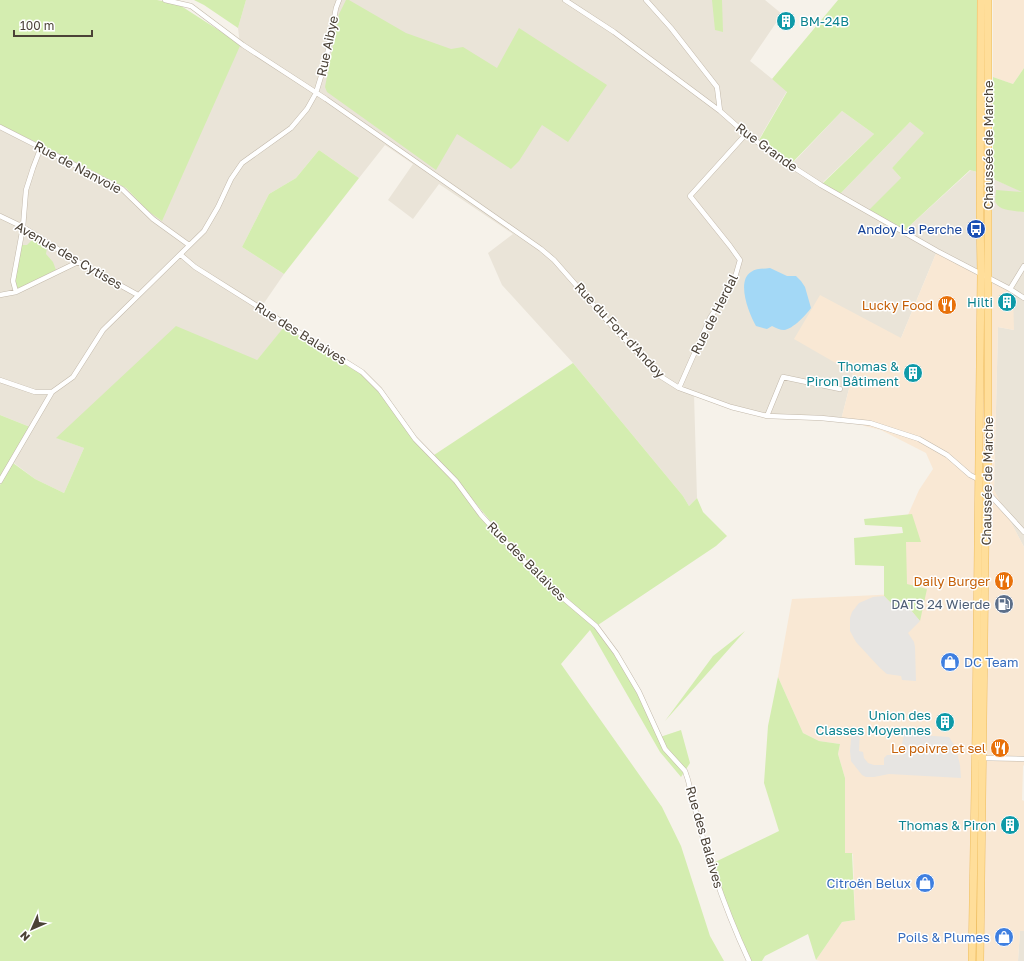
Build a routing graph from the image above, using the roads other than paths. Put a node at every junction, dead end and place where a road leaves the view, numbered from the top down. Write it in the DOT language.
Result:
graph roads {
  1 [pos="165,0"];
  2 [pos="339,0"];
  3 [pos="565,0"];
  4 [pos="646,0"];
  5 [pos="981,0"];
  6 [pos="988,0"];
  7 [pos="316,93"];
  8 [pos="720,111"];
  9 [pos="0,127"];
  10 [pos="746,134"];
  11 [pos="41,148"];
  12 [pos="0,216"];
  13 [pos="23,227"];
  14 [pos="189,245"];
  15 [pos="181,254"];
  16 [pos="78,262"];
  17 [pos="1024,266"];
  18 [pos="981,274"];
  19 [pos="988,278"];
  20 [pos="1010,289"];
  21 [pos="16,292"];
  22 [pos="0,295"];
  23 [pos="138,295"];
  24 [pos="1024,298"];
  25 [pos="0,380"];
  26 [pos="678,388"];
  27 [pos="840,389"];
  28 [pos="52,392"];
  29 [pos="767,416"];
  30 [pos="982,480"];
  31 [pos="0,481"];
  32 [pos="982,493"];
  33 [pos="1024,532"];
  34 [pos="979,758"];
  35 [pos="1024,759"];
  36 [pos="749,961"];
  37 [pos="972,961"];
  38 [pos="980,961"];
  1 -- 7 [label="street, Rue du Fort d'Andoy"];
  2 -- 7 [label="street, Rue Aibye"];
  3 -- 8 [label="street, Rue Grande"];
  4 -- 8 [label="street"];
  5 -- 18 [label="main road, Chaussée de Marche"];
  6 -- 19 [label="main road, Chaussée de Marche"];
  7 -- 14 [label="street, Rue Aibye"];
  7 -- 26 [label="street, Rue du Fort d'Andoy"];
  8 -- 10 [label="street, Rue Grande"];
  9 -- 11 [label="street, Rue de Nanvoie"];
  10 -- 18 [label="street, Rue Grande"];
  10 -- 26 [label="street, Rue de Herdal"];
  11 -- 13 [label="street"];
  11 -- 14 [label="street, Rue de Nanvoie"];
  12 -- 13 [label="street, Avenue des Cytises"];
  13 -- 16 [label="street, Avenue des Cytises"];
  13 -- 21 [label="street"];
  14 -- 15 [label="street, Rue Aibye"];
  15 -- 23 [label="street, Rue Aibye"];
  15 -- 36 [label="street, Rue des Balaives"];
  16 -- 21 [label="street"];
  16 -- 23 [label="street, Avenue des Cytises"];
  17 -- 20 [label="street"];
  18 -- 19 [label="street, Rue Grande"];
  18 -- 30 [label="main road, Chaussée de Marche"];
  19 -- 20 [label="street, Rue Grande"];
  19 -- 30 [label="main road, Chaussée de Marche"];
  20 -- 24 [label="street, Rue Grande"];
  21 -- 22 [label="street"];
  23 -- 28 [label="street, Rue Aibye"];
  25 -- 28 [label="street"];
  26 -- 29 [label="street, Rue du Fort d'Andoy"];
  27 -- 29 [label="street"];
  28 -- 31 [label="street"];
  29 -- 30 [label="street, Rue du Fort d'Andoy"];
  30 -- 32 [label="main road, Chaussée de Marche"];
  32 -- 33 [label="street"];
  32 -- 34 [label="main road, Chaussée de Marche"];
  34 -- 35 [label="street"];
  34 -- 37 [label="main road, Chaussée de Marche"];
  34 -- 38 [label="main road, Chaussée de Marche"];
}
